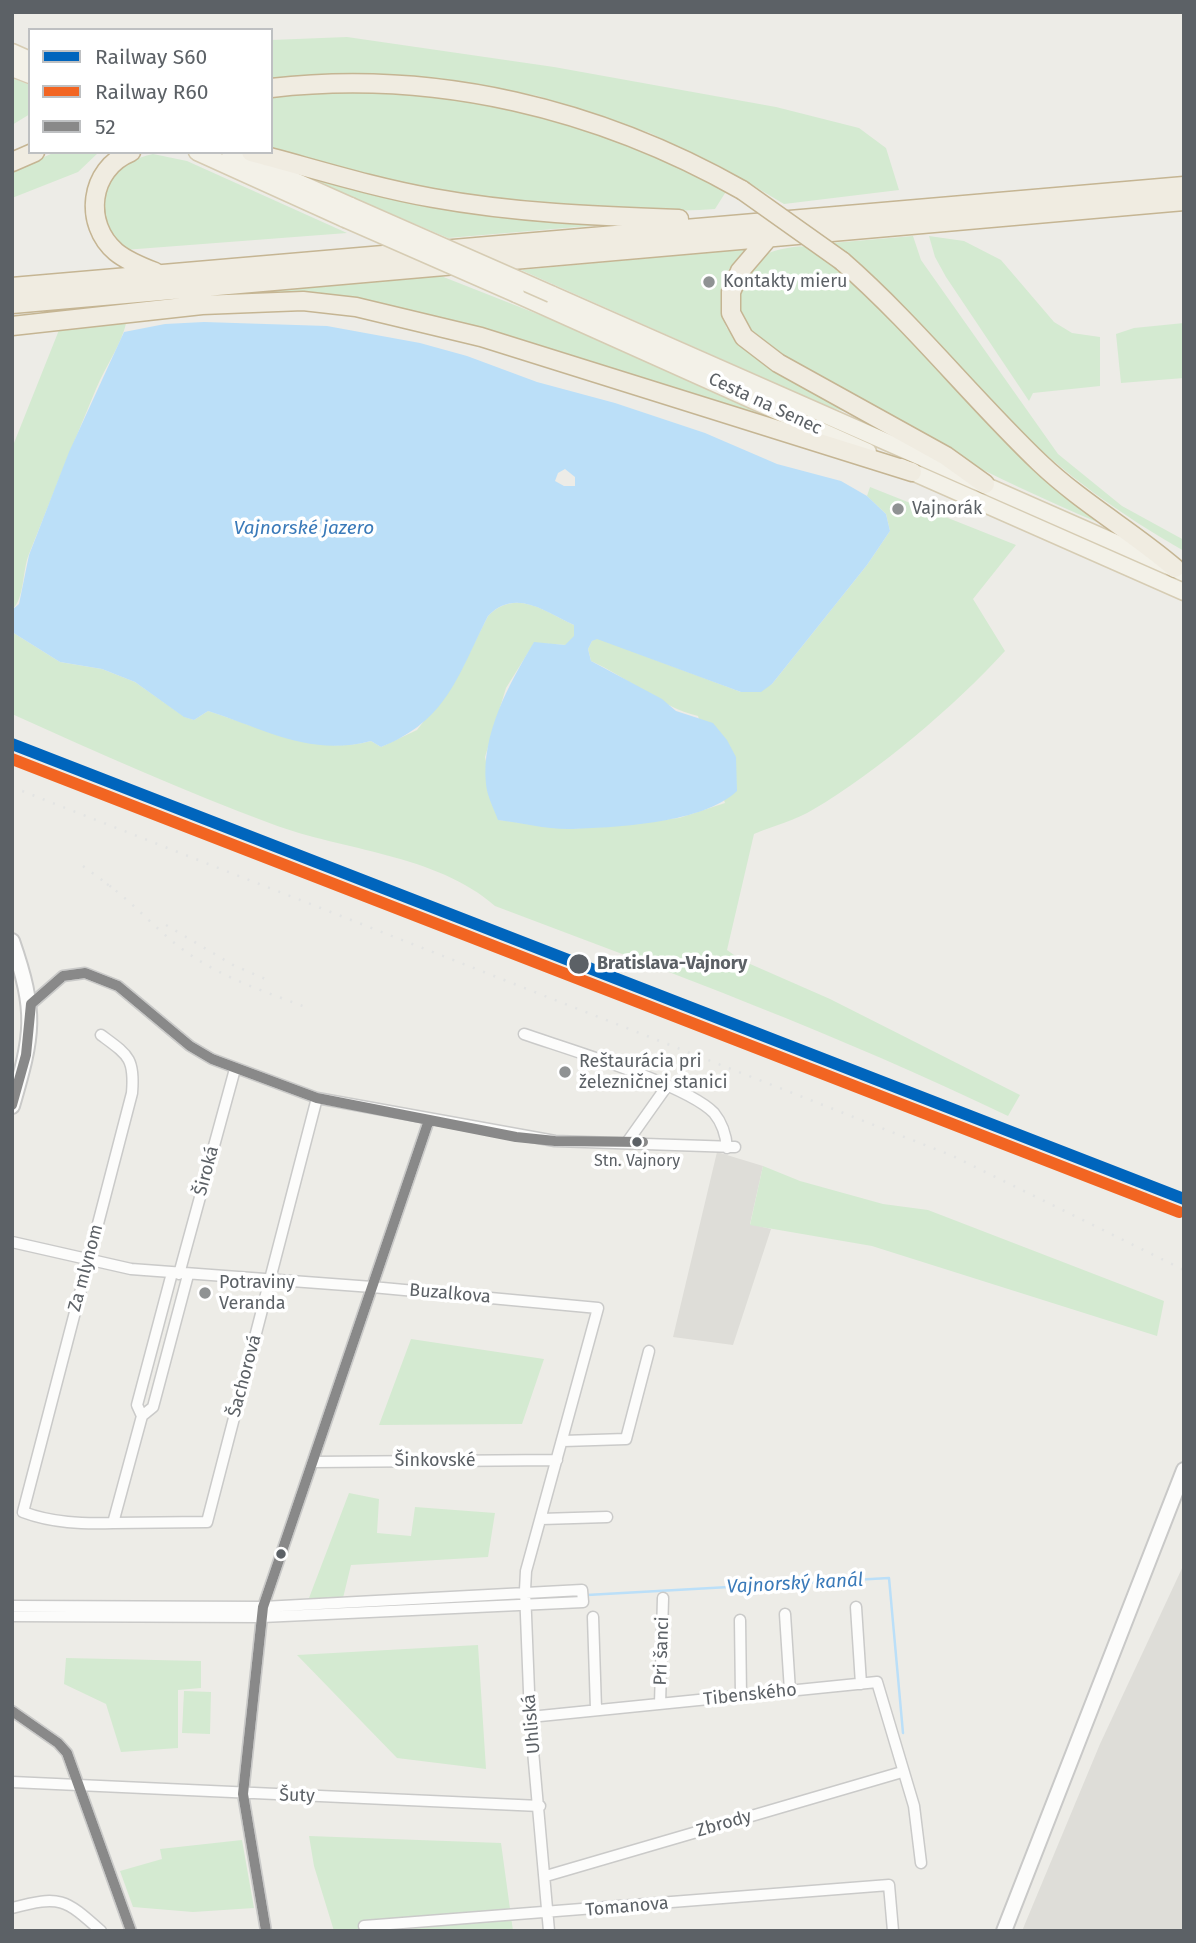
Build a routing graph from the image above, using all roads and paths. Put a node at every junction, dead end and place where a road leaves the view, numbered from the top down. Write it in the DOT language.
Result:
graph roads {
  1 [pos="12,52"];
  2 [pos="28,59"];
  3 [pos="273,88"];
  4 [pos="31,154"];
  5 [pos="128,154"];
  6 [pos="202,154"];
  7 [pos="234,154"];
  8 [pos="259,154"];
  9 [pos="12,162"];
  10 [pos="1184,186"];
  11 [pos="1184,201"];
  12 [pos="348,213"];
  13 [pos="764,230"];
  14 [pos="158,274"];
  15 [pos="12,286"];
  16 [pos="201,288"];
  17 [pos="12,304"];
  18 [pos="16,326"];
  19 [pos="912,472"];
  20 [pos="985,484"];
  21 [pos="1179,570"];
  22 [pos="1184,592"];
  23 [pos="12,941"];
  24 [pos="31,1004"];
  25 [pos="524,1034"];
  26 [pos="101,1035"];
  27 [pos="235,1069"];
  28 [pos="667,1086"];
  29 [pos="317,1098"];
  30 [pos="12,1106"];
  31 [pos="429,1120"];
  32 [pos="628,1142"];
  33 [pos="12,1242"];
  34 [pos="88,1261"];
  35 [pos="180,1274"];
  36 [pos="270,1280"];
  37 [pos="372,1287"];
  38 [pos="598,1308"];
  39 [pos="649,1351"];
  40 [pos="142,1416"];
  41 [pos="563,1441"];
  42 [pos="557,1460"];
  43 [pos="314,1462"];
  44 [pos="1184,1471"];
  45 [pos="607,1517"];
  46 [pos="541,1519"];
  47 [pos="113,1524"];
  48 [pos="525,1594"];
  49 [pos="663,1598"];
  50 [pos="524,1605"];
  51 [pos="12,1606"];
  52 [pos="856,1607"];
  53 [pos="262,1612"];
  54 [pos="785,1614"];
  55 [pos="12,1616"];
  56 [pos="593,1617"];
  57 [pos="740,1620"];
  58 [pos="861,1684"];
  59 [pos="790,1691"];
  60 [pos="741,1696"];
  61 [pos="660,1704"];
  62 [pos="596,1709"];
  63 [pos="12,1711"];
  64 [pos="530,1717"];
  65 [pos="902,1772"];
  66 [pos="12,1782"];
  67 [pos="80,1785"];
  68 [pos="243,1794"];
  69 [pos="540,1806"];
  70 [pos="921,1863"];
  71 [pos="546,1877"];
  72 [pos="12,1908"];
  73 [pos="548,1914"];
  74 [pos="364,1926"];
  75 [pos="102,1931"];
  76 [pos="131,1931"];
  77 [pos="266,1931"];
  78 [pos="550,1931"];
  79 [pos="893,1931"];
  80 [pos="1004,1931"];
  1 -- 2 [label="main road"];
  3 -- 21 [label="highway, bridge"];
  4 -- 9 [label="highway"];
  5 -- 14 [label="highway"];
  6 -- 12 [label="main road"];
  7 -- 12 [label="main road"];
  8 -- 13 [label="highway"];
  10 -- 13 [label="highway"];
  11 -- 13 [label="highway"];
  12 -- 19 [label="main road, Cesta na Senec, bridge"];
  12 -- 20 [label="main road, Cesta na Senec, bridge"];
  13 -- 14 [label="highway"];
  13 -- 16 [label="highway"];
  13 -- 20 [label="highway"];
  14 -- 15 [label="highway"];
  16 -- 17 [label="highway"];
  16 -- 18 [label="highway"];
  18 -- 19 [label="highway"];
  19 -- 22 [label="main road, Cesta na Senec"];
  20 -- 21 [label="main road, Cesta na Senec"];
  23 -- 24 [label="main road"];
  24 -- 27 [label="street"];
  24 -- 30 [label="main road"];
  25 -- 28 [label="street"];
  26 -- 34 [label="street, Za mlynom"];
  27 -- 29 [label="street"];
  27 -- 35 [label="street, Široká"];
  28 -- 32 [label="street"];
  28 -- 32 [label="street"];
  29 -- 31 [label="street"];
  29 -- 36 [label="street, Šachorová"];
  31 -- 32 [label="street"];
  31 -- 37 [label="street"];
  33 -- 34 [label="street, Buzalkova"];
  34 -- 35 [label="street, Buzalkova"];
  34 -- 47 [label="street, Za mlynom"];
  35 -- 36 [label="street, Buzalkova"];
  35 -- 40 [label="street, Široká"];
  35 -- 40 [label="street, Široká"];
  36 -- 37 [label="street, Buzalkova"];
  36 -- 47 [label="street, Šachorová"];
  37 -- 38 [label="street, Buzalkova"];
  37 -- 43 [label="street"];
  38 -- 41 [label="street, Uhliská"];
  39 -- 41 [label="street"];
  40 -- 47 [label="street, Široká"];
  41 -- 42 [label="street, Uhliská"];
  42 -- 43 [label="street, Šinkovské"];
  42 -- 46 [label="street, Uhliská"];
  43 -- 53 [label="street"];
  44 -- 80 [label="main road"];
  45 -- 46 [label="street"];
  46 -- 48 [label="street, Uhliská"];
  48 -- 50 [label="street, Uhliská"];
  48 -- 50 [label="street"];
  48 -- 53 [label="street"];
  49 -- 61 [label="street, Pri šanci"];
  50 -- 53 [label="street"];
  50 -- 64 [label="street, Uhliská"];
  51 -- 53 [label="street"];
  52 -- 58 [label="street"];
  53 -- 55 [label="street"];
  53 -- 68 [label="street"];
  54 -- 59 [label="street"];
  56 -- 62 [label="street"];
  57 -- 60 [label="street"];
  58 -- 59 [label="street, Tibenského"];
  58 -- 65 [label="street"];
  59 -- 60 [label="street, Tibenského"];
  60 -- 61 [label="street, Tibenského"];
  61 -- 62 [label="street, Tibenského"];
  62 -- 64 [label="street, Tibenského"];
  63 -- 67 [label="street"];
  64 -- 69 [label="street, Uhliská"];
  65 -- 70 [label="street"];
  65 -- 71 [label="street, Zbrody"];
  66 -- 67 [label="street, Šuty"];
  67 -- 68 [label="street, Šuty"];
  67 -- 76 [label="street"];
  68 -- 69 [label="street, Šuty"];
  68 -- 77 [label="street"];
  69 -- 71 [label="street, Uhliská"];
  71 -- 73 [label="street, Uhliská"];
  72 -- 75 [label="street"];
  73 -- 74 [label="street, Tomanova"];
  73 -- 78 [label="street, Uhliská"];
  73 -- 79 [label="street, Tomanova"];
}
